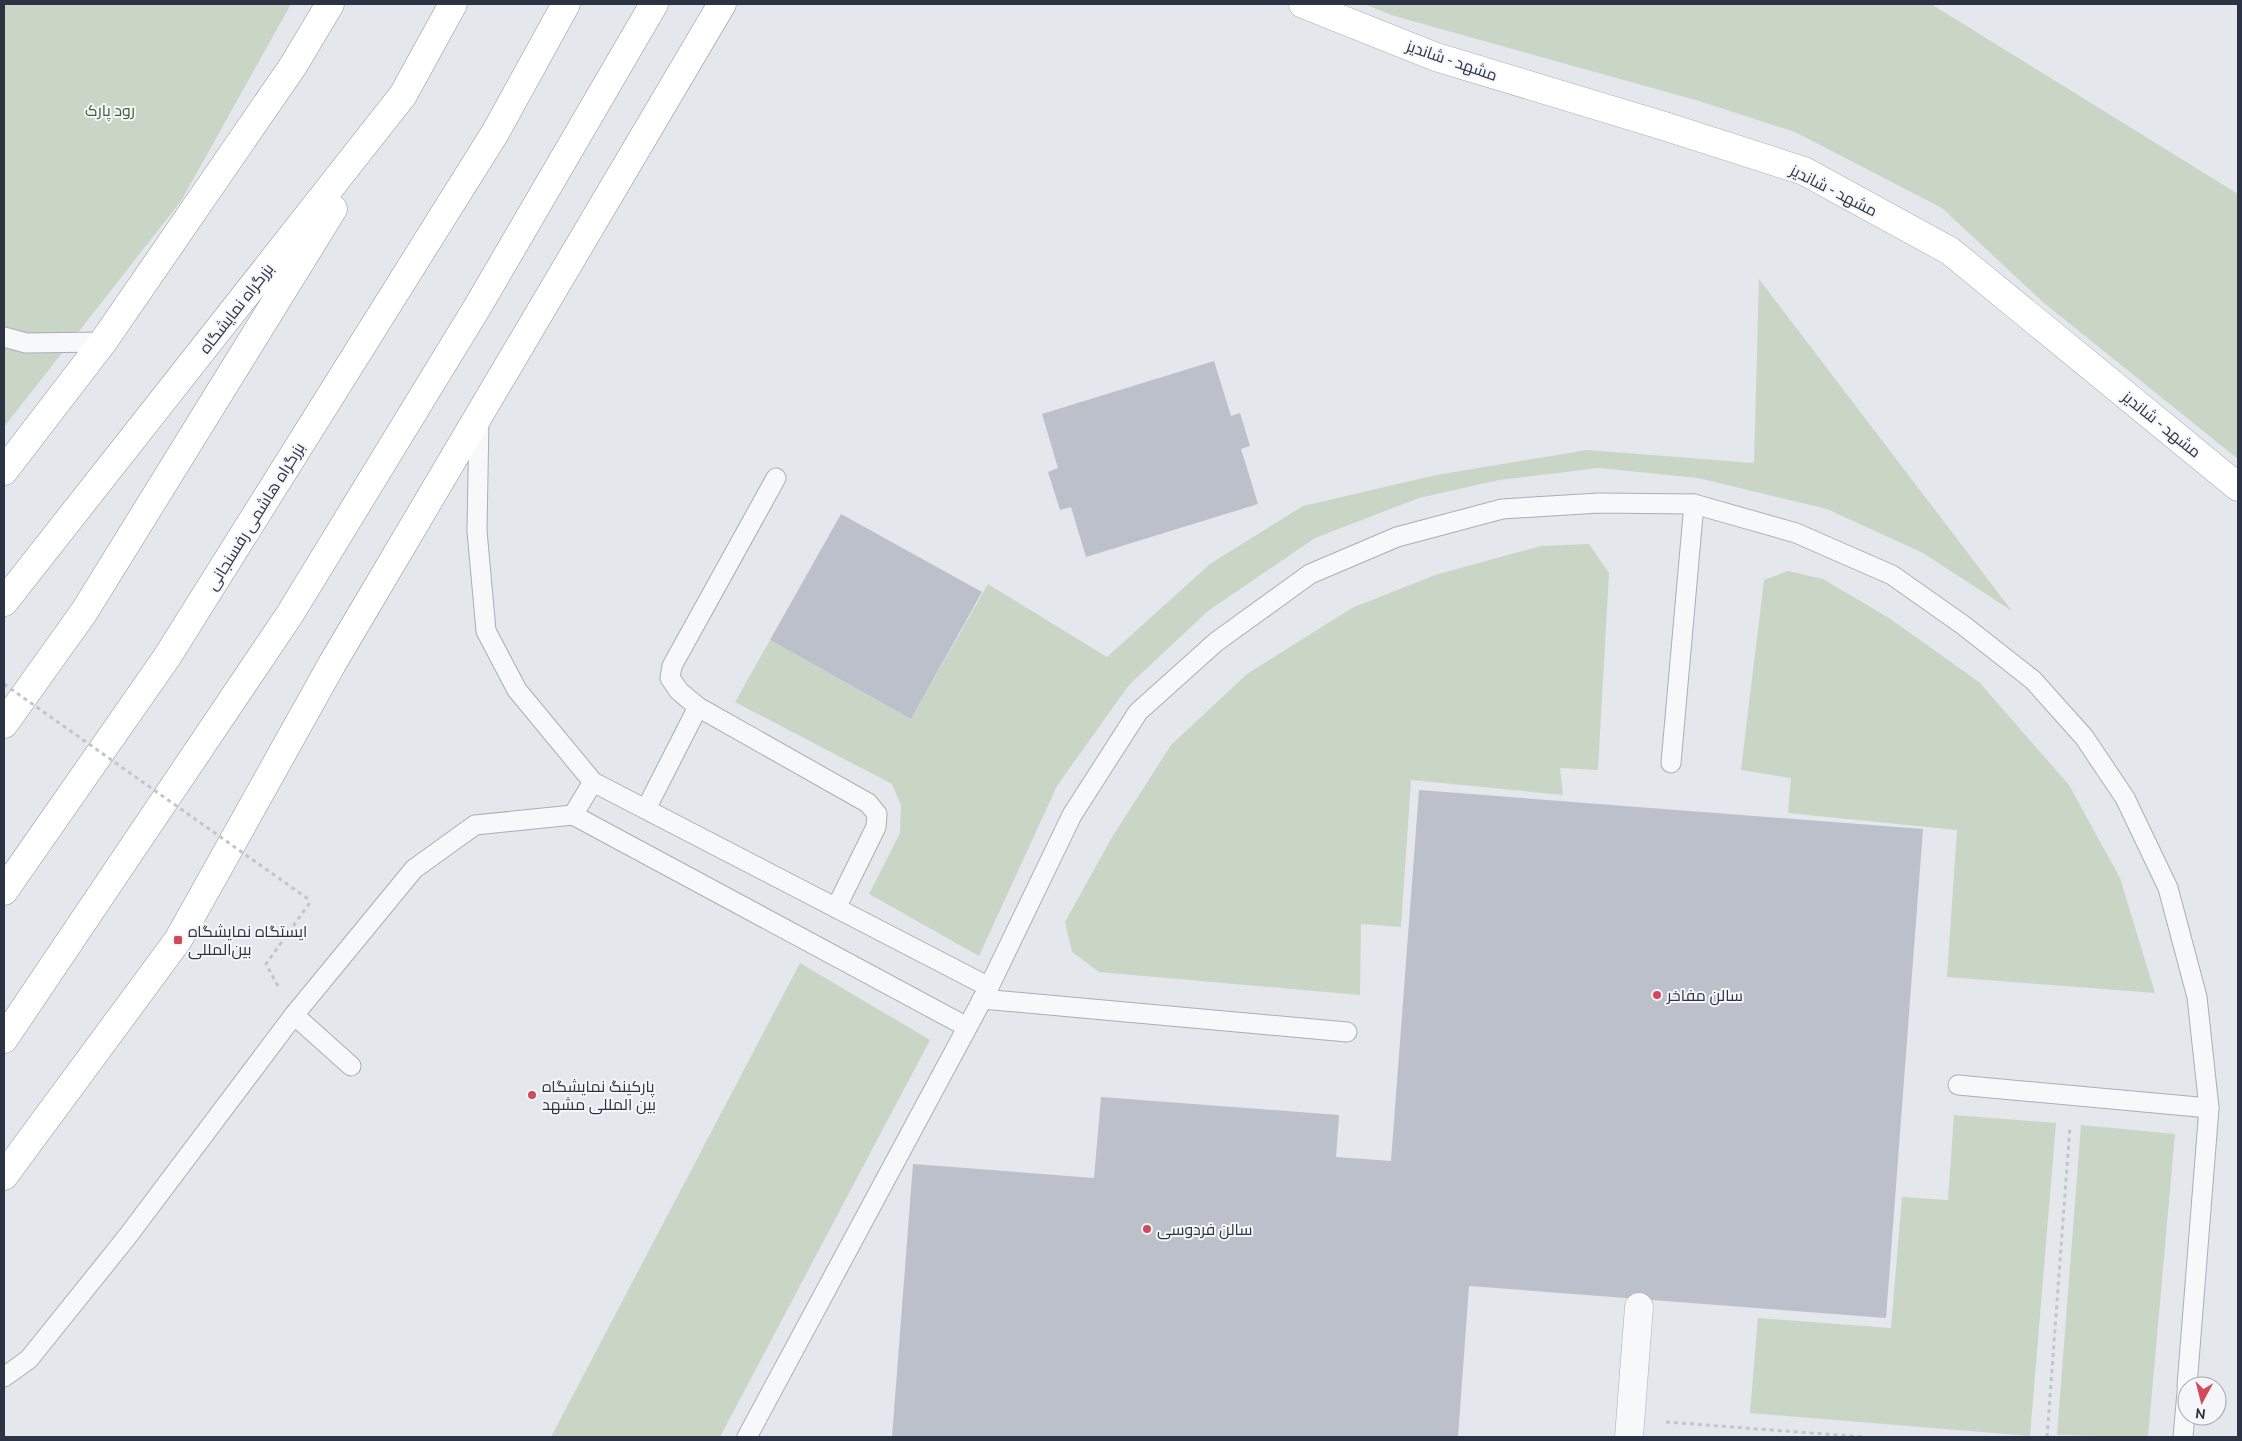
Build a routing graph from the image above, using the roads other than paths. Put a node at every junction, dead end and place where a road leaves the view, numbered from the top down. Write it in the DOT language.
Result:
graph roads {
  1 [pos="330,4"];
  2 [pos="453,4"];
  3 [pos="566,4"];
  4 [pos="654,4"];
  5 [pos="722,4"];
  6 [pos="1303,4"];
  7 [pos="403,95"];
  8 [pos="4,337"];
  9 [pos="103,342"];
  10 [pos="478,418"];
  11 [pos="4,471"];
  12 [pos="776,478"];
  13 [pos="2238,487"];
  14 [pos="1694,504"];
  15 [pos="4,602"];
  16 [pos="698,707"];
  17 [pos="4,724"];
  18 [pos="1671,763"];
  19 [pos="593,782"];
  20 [pos="646,809"];
  21 [pos="573,815"];
  22 [pos="4,891"];
  23 [pos="836,908"];
  24 [pos="986,993"];
  25 [pos="294,1015"];
  26 [pos="967,1027"];
  27 [pos="1347,1032"];
  28 [pos="4,1039"];
  29 [pos="351,1066"];
  30 [pos="1958,1086"];
  31 [pos="2209,1108"];
  32 [pos="4,1176"];
  33 [pos="1639,1307"];
  34 [pos="2189,1376"];
  35 [pos="4,1377"];
  36 [pos="1630,1428"];
  37 [pos="747,1437"];
  1 -- 9 [label="main road"];
  2 -- 7 [label="main road, بزرگراه نمایشگاه"];
  3 -- 22 [label="main road, بزرگراه هاشمی رفسنجانی"];
  4 -- 28 [label="main road"];
  5 -- 10 [label="main road"];
  6 -- 13 [label="main road, مشهد - شاندیز"];
  7 -- 15 [label="main road, بزرگراه نمایشگاه"];
  7 -- 17 [label="main road"];
  8 -- 9 [label="lane"];
  9 -- 11 [label="main road"];
  10 -- 19 [label="lane"];
  10 -- 32 [label="main road"];
  12 -- 16 [label="lane"];
  14 -- 18 [label="lane"];
  14 -- 24 [label="lane"];
  14 -- 31 [label="lane"];
  16 -- 20 [label="lane"];
  16 -- 23 [label="lane"];
  19 -- 20 [label="lane"];
  19 -- 21 [label="lane"];
  20 -- 23 [label="lane"];
  21 -- 25 [label="lane"];
  21 -- 26 [label="lane"];
  23 -- 24 [label="lane"];
  24 -- 26 [label="lane"];
  24 -- 27 [label="lane"];
  25 -- 29 [label="lane"];
  25 -- 35 [label="lane"];
  26 -- 37 [label="lane"];
  30 -- 31 [label="lane"];
  31 -- 34 [label="lane"];
  33 -- 36 [label="street"];
}
